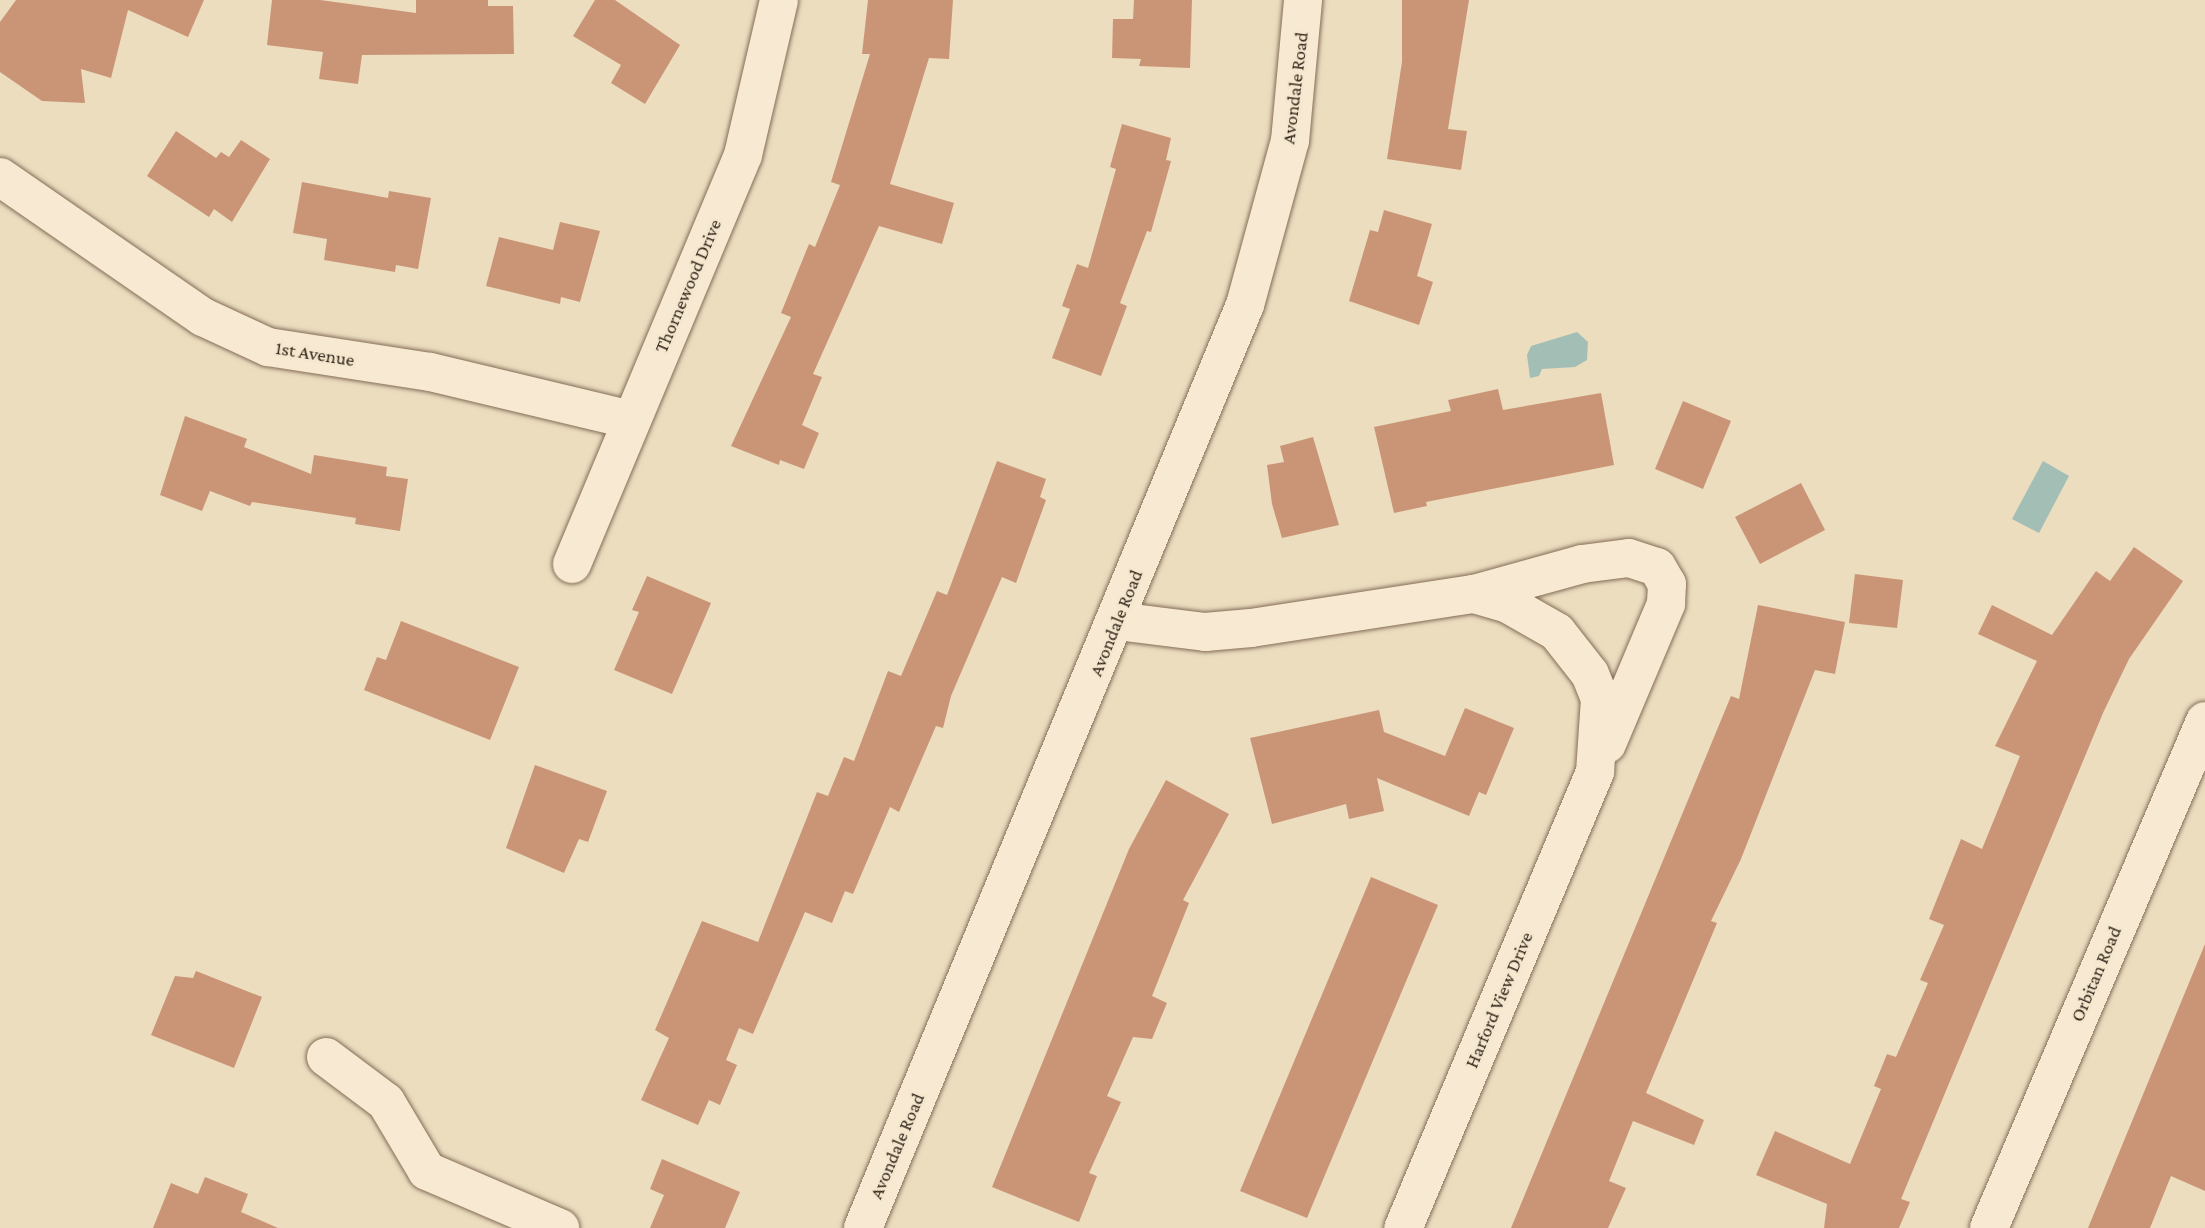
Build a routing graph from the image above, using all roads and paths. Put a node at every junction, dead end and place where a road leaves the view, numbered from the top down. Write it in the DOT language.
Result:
graph roads {
  1 [pos="779,0"];
  2 [pos="1303,0"];
  3 [pos="0,177"];
  4 [pos="631,420"];
  5 [pos="572,564"];
  6 [pos="1474,594"];
  7 [pos="1117,621"];
  8 [pos="2205,721"];
  9 [pos="1595,772"];
  10 [pos="326,1057"];
  11 [pos="560,1228"];
  12 [pos="863,1228"];
  13 [pos="1403,1228"];
  14 [pos="1989,1228"];
  1 -- 4 [label="street, Thornewood Drive"];
  2 -- 7 [label="street, Avondale Road"];
  3 -- 4 [label="street, 1st Avenue"];
  4 -- 5 [label="street, Thornewood Drive"];
  6 -- 7 [label="street, Harford View Drive"];
  6 -- 9 [label="street, Harford View Drive"];
  6 -- 9 [label="street, Harford View Drive"];
  7 -- 12 [label="street, Avondale Road"];
  8 -- 14 [label="street, Orbitan Road"];
  9 -- 13 [label="street, Harford View Drive"];
  10 -- 11 [label="street"];
}
